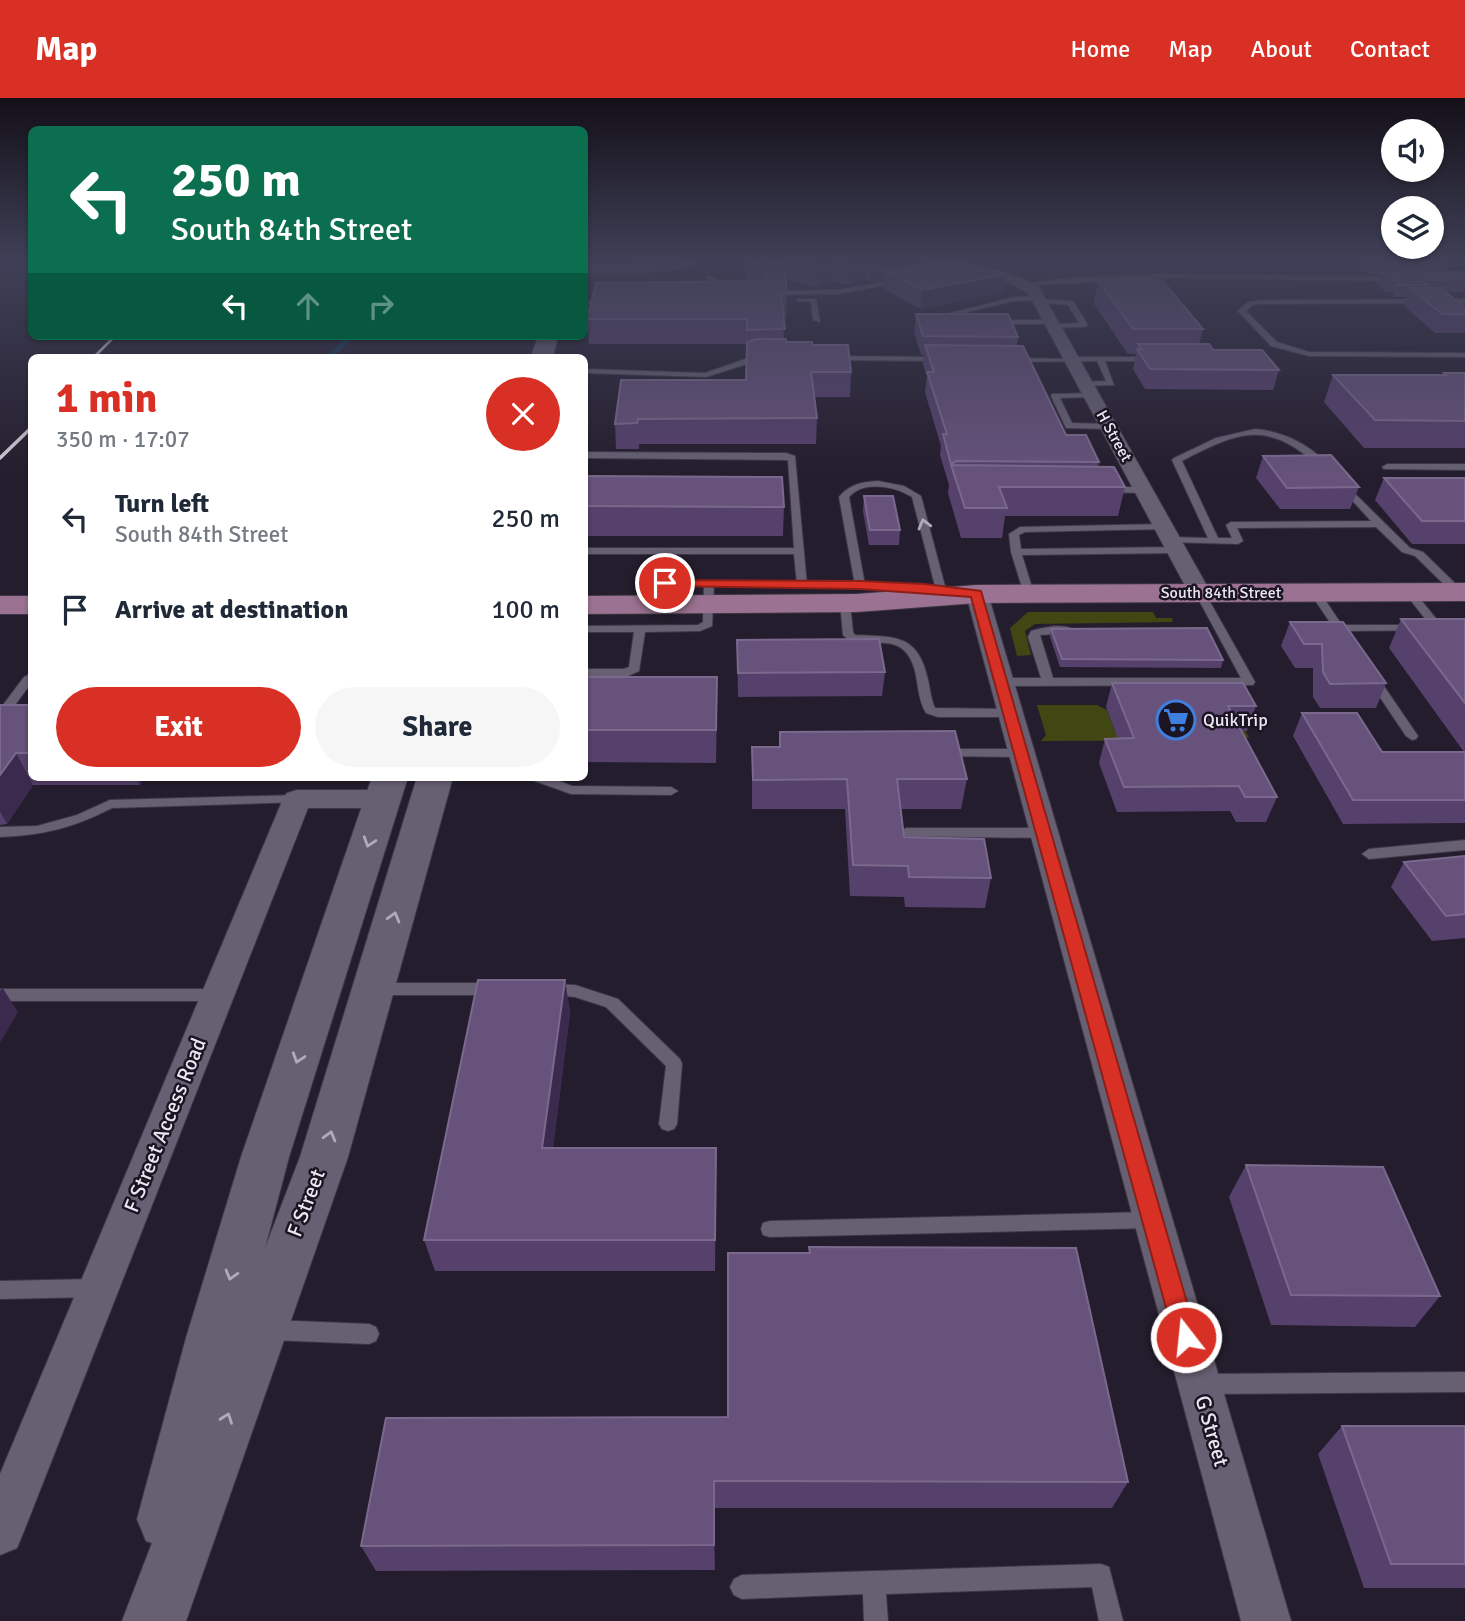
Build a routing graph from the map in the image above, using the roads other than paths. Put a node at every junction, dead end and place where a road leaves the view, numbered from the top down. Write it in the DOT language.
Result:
graph roads {
  1 [pos="1058,333"];
  2 [pos="1264,333"];
  3 [pos="1465,355"];
  4 [pos="768,358"];
  5 [pos="824,358"];
  6 [pos="957,359"];
  7 [pos="1100,359"];
  8 [pos="1168,359"];
  9 [pos="997,360"];
  10 [pos="1072,360"];
  11 [pos="588,372"];
  12 [pos="1088,390"];
  13 [pos="1108,427"];
  14 [pos="588,455"];
  15 [pos="1387,467"];
  16 [pos="1465,467"];
  17 [pos="1089,489"];
  18 [pos="1143,490"];
  19 [pos="1379,524"];
  20 [pos="1170,539"];
  21 [pos="1215,541"];
  22 [pos="588,551"];
  23 [pos="799,551"];
  24 [pos="1016,552"];
  25 [pos="0,582"];
  26 [pos="28,582"];
  27 [pos="588,583"];
  28 [pos="802,585"];
  29 [pos="941,590"];
  30 [pos="1409,592"];
  31 [pos="1461,592"];
  32 [pos="1200,593"];
  33 [pos="1315,593"];
  34 [pos="709,594"];
  35 [pos="853,594"];
  36 [pos="977,594"];
  37 [pos="1029,594"];
  38 [pos="0,605"];
  39 [pos="28,605"];
  40 [pos="588,605"];
  41 [pos="640,628"];
  42 [pos="1339,628"];
  43 [pos="1438,628"];
  44 [pos="588,629"];
  45 [pos="1086,630"];
  46 [pos="1207,630"];
  47 [pos="1220,630"];
  48 [pos="1450,630"];
  49 [pos="1354,650"];
  50 [pos="1368,671"];
  51 [pos="588,673"];
  52 [pos="28,680"];
  53 [pos="1048,682"];
  54 [pos="1006,698"];
  55 [pos="0,717"];
  56 [pos="1412,736"];
  57 [pos="924,753"];
  58 [pos="1021,753"];
  59 [pos="434,781"];
  60 [pos="547,781"];
  61 [pos="386,788"];
  62 [pos="671,791"];
  63 [pos="297,799"];
  64 [pos="0,832"];
  65 [pos="906,833"];
  66 [pos="1044,833"];
  67 [pos="1465,845"];
  68 [pos="1369,854"];
  69 [pos="373,989"];
  70 [pos="511,989"];
  71 [pos="536,990"];
  72 [pos="0,995"];
  73 [pos="219,995"];
  74 [pos="668,1125"];
  75 [pos="1152,1220"];
  76 [pos="770,1229"];
  77 [pos="99,1288"];
  78 [pos="0,1290"];
  79 [pos="259,1330"];
  80 [pos="369,1334"];
  81 [pos="1465,1381"];
  82 [pos="1199,1384"];
  83 [pos="0,1531"];
  84 [pos="874,1581"];
  85 [pos="741,1587"];
  86 [pos="142,1621"];
  87 [pos="154,1621"];
  88 [pos="876,1621"];
  89 [pos="1111,1621"];
  90 [pos="1266,1621"];
  1 -- 10 [label="street, H Street"];
  2 -- 3 [label="lane"];
  4 -- 11 [label="lane"];
  5 -- 6 [label="lane"];
  7 -- 8 [label="lane"];
  7 -- 10 [label="lane"];
  7 -- 12 [label="lane"];
  9 -- 10 [label="lane"];
  10 -- 12 [label="street, H Street"];
  12 -- 13 [label="street, H Street"];
  12 -- 13 [label="lane"];
  13 -- 18 [label="street, H Street"];
  14 -- 23 [label="lane"];
  15 -- 16 [label="lane"];
  17 -- 18 [label="lane"];
  18 -- 20 [label="street, H Street"];
  19 -- 21 [label="lane"];
  19 -- 21 [label="lane"];
  19 -- 31 [label="lane"];
  20 -- 21 [label="lane"];
  20 -- 24 [label="lane"];
  20 -- 24 [label="lane"];
  20 -- 32 [label="street, H Street"];
  22 -- 23 [label="lane"];
  23 -- 28 [label="lane"];
  24 -- 37 [label="lane"];
  25 -- 26 [label="main road"];
  27 -- 34 [label="main road, South 84th Street"];
  28 -- 34 [label="main road, South 84th Street"];
  28 -- 35 [label="main road, South 84th Street"];
  29 -- 35 [label="main road, South 84th Street"];
  29 -- 35 [label="lane, one-way"];
  29 -- 36 [label="main road, South 84th Street"];
  30 -- 31 [label="main road, South 84th Street"];
  30 -- 33 [label="main road, South 84th Street"];
  30 -- 43 [label="lane"];
  32 -- 33 [label="main road, South 84th Street"];
  32 -- 37 [label="main road, South 84th Street"];
  32 -- 47 [label="lane"];
  33 -- 42 [label="lane"];
  34 -- 35 [label="main road, South 84th Street"];
  34 -- 40 [label="main road, South 84th Street"];
  34 -- 41 [label="lane"];
  35 -- 36 [label="main road, South 84th Street"];
  35 -- 54 [label="lane"];
  36 -- 37 [label="main road, South 84th Street"];
  36 -- 54 [label="street, G Street"];
  38 -- 39 [label="main road"];
  41 -- 44 [label="lane"];
  41 -- 51 [label="lane"];
  42 -- 43 [label="lane"];
  42 -- 49 [label="lane"];
  43 -- 48 [label="lane"];
  45 -- 53 [label="lane"];
  46 -- 47 [label="lane"];
  47 -- 53 [label="lane"];
  50 -- 56 [label="lane"];
  52 -- 55 [label="lane"];
  53 -- 54 [label="lane"];
  54 -- 58 [label="street, G Street"];
  57 -- 58 [label="lane"];
  58 -- 66 [label="street, G Street"];
  69 -- 59 [label="street, F Street, one-way"];
  60 -- 62 [label="lane"];
  61 -- 63 [label="street"];
  61 -- 86 [label="street, one-way"];
  63 -- 64 [label="lane"];
  63 -- 73 [label="street, F Street Access Road"];
  65 -- 66 [label="lane"];
  66 -- 75 [label="street, G Street"];
  67 -- 68 [label="lane"];
  69 -- 70 [label="lane"];
  79 -- 69 [label="street, F Street, one-way"];
  71 -- 74 [label="lane"];
  72 -- 73 [label="lane"];
  73 -- 77 [label="street, F Street Access Road"];
  75 -- 76 [label="lane"];
  75 -- 82 [label="street, G Street"];
  77 -- 78 [label="lane"];
  77 -- 83 [label="street, F Street Access Road"];
  79 -- 80 [label="lane"];
  87 -- 79 [label="street, F Street, one-way"];
  81 -- 82 [label="lane"];
  82 -- 90 [label="street, G Street"];
  84 -- 85 [label="lane"];
  84 -- 88 [label="lane"];
  84 -- 89 [label="lane"];
}
